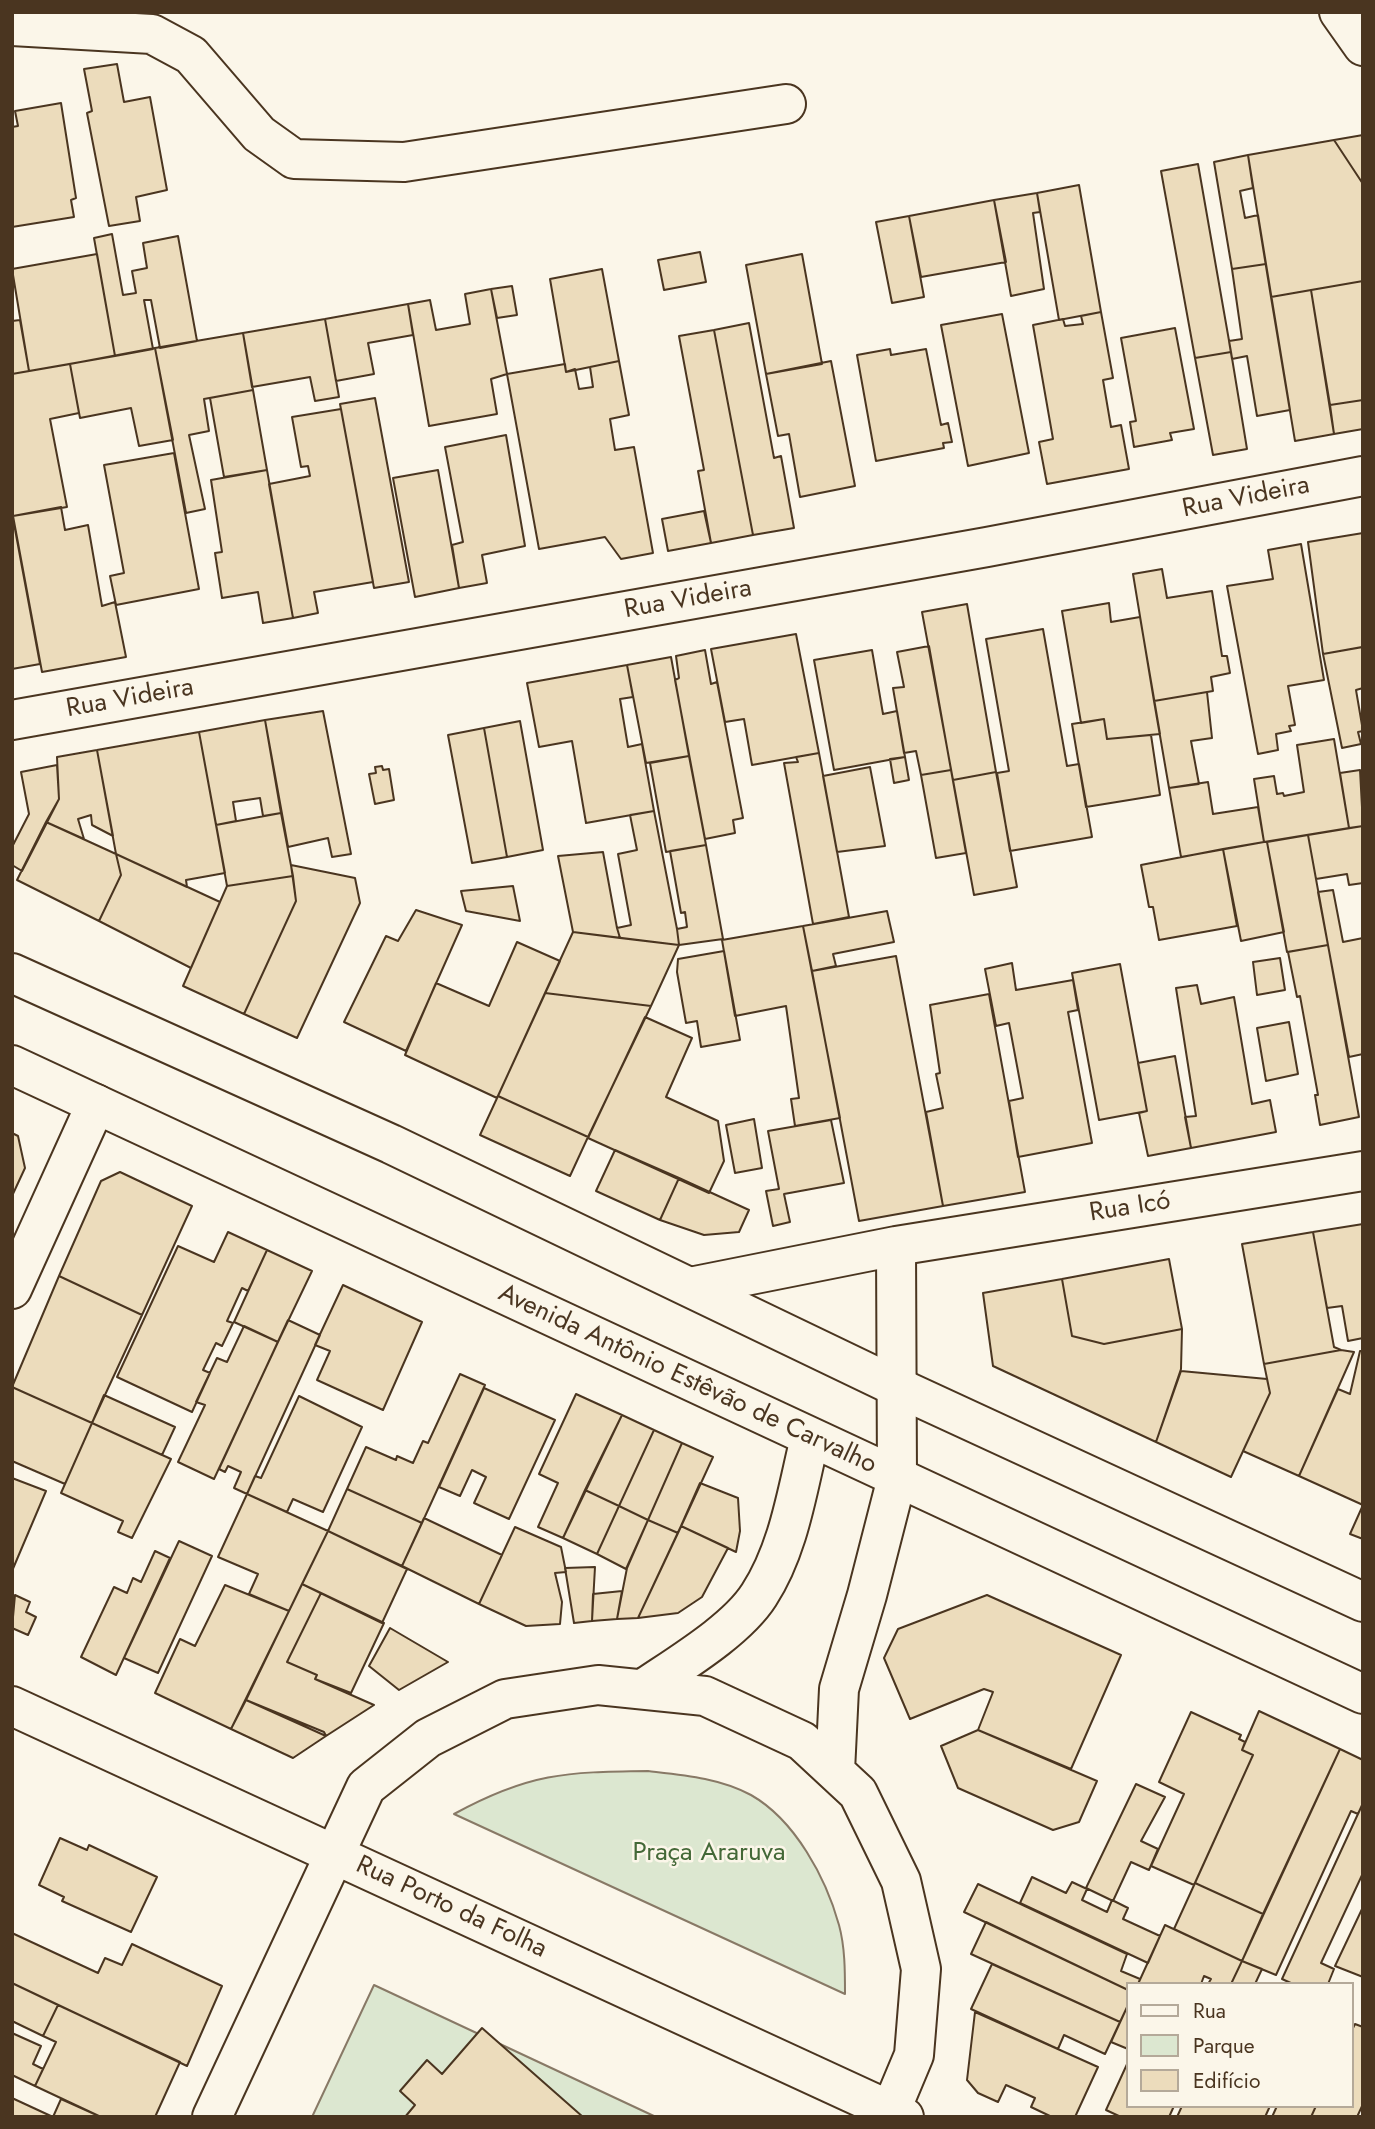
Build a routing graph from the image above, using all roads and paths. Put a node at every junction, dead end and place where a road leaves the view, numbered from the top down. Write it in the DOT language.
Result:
graph roads {
  1 [pos="1339,12"];
  2 [pos="13,26"];
  3 [pos="1363,46"];
  4 [pos="786,104"];
  5 [pos="1363,476"];
  6 [pos="12,720"];
  7 [pos="12,973"];
  8 [pos="12,1065"];
  9 [pos="96,1104"];
  10 [pos="1363,1171"];
  11 [pos="897,1246"];
  12 [pos="690,1287"];
  13 [pos="12,1289"];
  14 [pos="897,1387"];
  15 [pos="810,1438"];
  16 [pos="897,1478"];
  17 [pos="1363,1602"];
  18 [pos="643,1689"];
  19 [pos="1363,1695"];
  20 [pos="12,1706"];
  21 [pos="835,1771"];
  22 [pos="334,1854"];
  23 [pos="894,2115"];
  24 [pos="212,2117"];
  1 -- 3 [label="street"];
  2 -- 4 [label="street"];
  5 -- 6 [label="street, Rua Videira"];
  7 -- 12 [label="street"];
  8 -- 9 [label="street, Avenida Antônio Estêvão de Carvalho"];
  9 -- 13 [label="street"];
  9 -- 15 [label="street, Avenida Antônio Estêvão de Carvalho"];
  10 -- 11 [label="street, Rua Icó"];
  11 -- 12 [label="street, Rua Icó"];
  11 -- 14 [label="street"];
  12 -- 14 [label="street"];
  14 -- 16 [label="street"];
  14 -- 17 [label="street"];
  15 -- 16 [label="street, Avenida Antônio Estêvão de Carvalho"];
  15 -- 18 [label="street"];
  16 -- 19 [label="street, Avenida Antônio Estêvão de Carvalho"];
  16 -- 21 [label="street"];
  18 -- 21 [label="street"];
  18 -- 22 [label="street"];
  20 -- 22 [label="street, Rua Porto da Folha"];
  21 -- 23 [label="street"];
  22 -- 23 [label="street, Rua Porto da Folha"];
  22 -- 24 [label="street"];
}
